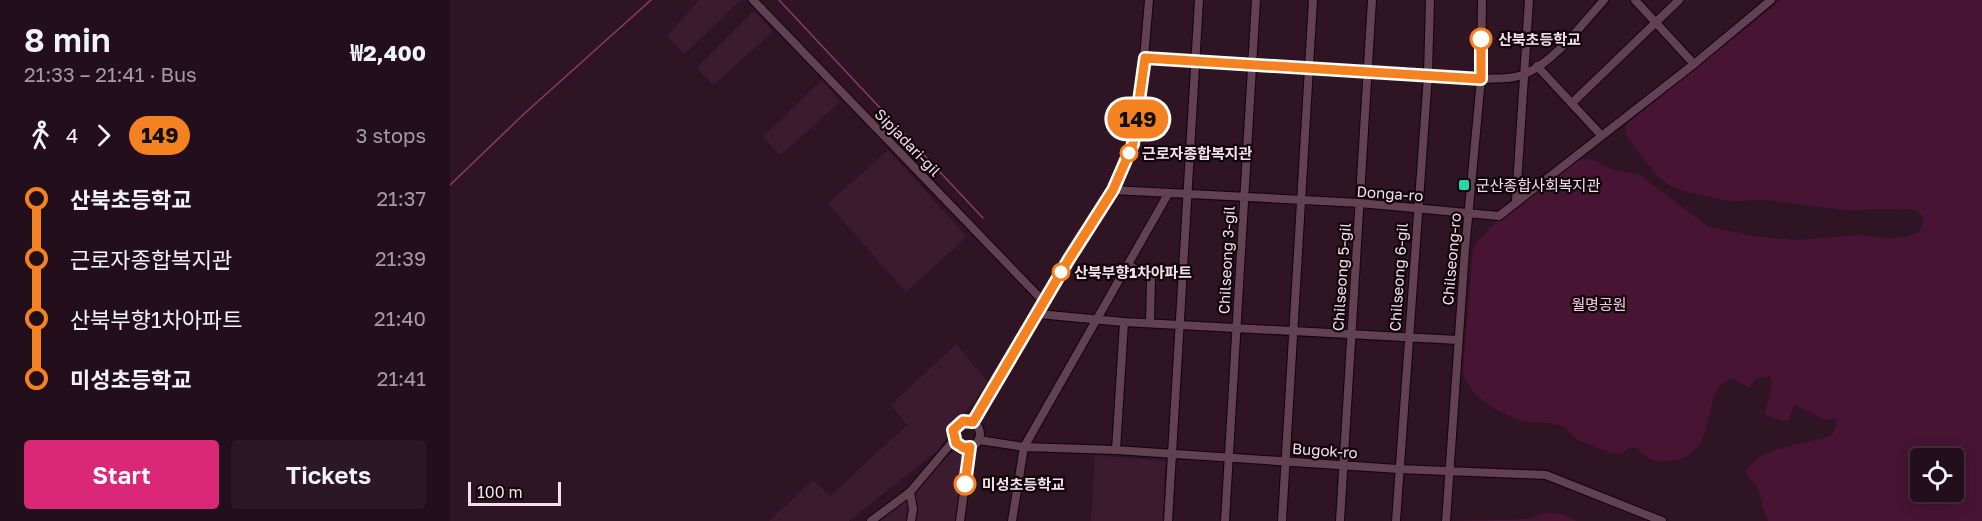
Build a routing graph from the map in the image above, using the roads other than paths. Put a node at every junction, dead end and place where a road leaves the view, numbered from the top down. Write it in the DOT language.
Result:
graph roads {
  1 [pos="753,0"];
  2 [pos="1149,0"];
  3 [pos="1199,0"];
  4 [pos="1256,0"];
  5 [pos="1313,0"];
  6 [pos="1372,0"];
  7 [pos="1430,0"];
  8 [pos="1482,0"];
  9 [pos="1529,0"];
  10 [pos="1604,0"];
  11 [pos="1635,0"];
  12 [pos="1679,0"];
  13 [pos="1771,0"];
  14 [pos="1657,21"];
  15 [pos="1145,58"];
  16 [pos="1194,61"];
  17 [pos="1252,64"];
  18 [pos="1694,64"];
  19 [pos="1537,66"];
  20 [pos="1309,67"];
  21 [pos="1370,71"];
  22 [pos="1526,74"];
  23 [pos="1428,75"];
  24 [pos="1481,79"];
  25 [pos="1572,103"];
  26 [pos="1600,135"];
  27 [pos="1113,190"];
  28 [pos="1168,194"];
  29 [pos="1187,194"];
  30 [pos="1243,197"];
  31 [pos="1516,200"];
  32 [pos="1301,201"];
  33 [pos="1360,203"];
  34 [pos="1417,208"];
  35 [pos="1468,213"];
  36 [pos="1129,265"];
  37 [pos="1044,302"];
  38 [pos="1038,314"];
  39 [pos="1095,320"];
  40 [pos="1124,322"];
  41 [pos="1150,322"];
  42 [pos="1179,323"];
  43 [pos="1237,327"];
  44 [pos="1292,330"];
  45 [pos="1350,334"];
  46 [pos="1407,337"];
  47 [pos="1458,340"];
  48 [pos="973,422"];
  49 [pos="979,440"];
  50 [pos="954,441"];
  51 [pos="970,447"];
  52 [pos="1024,447"];
  53 [pos="1116,450"];
  54 [pos="1172,454"];
  55 [pos="1228,458"];
  56 [pos="1286,461"];
  57 [pos="1344,465"];
  58 [pos="1398,469"];
  59 [pos="1449,471"];
  60 [pos="910,492"];
  61 [pos="871,521"];
  62 [pos="911,521"];
  63 [pos="960,521"];
  64 [pos="1012,521"];
  65 [pos="1168,521"];
  66 [pos="1225,521"];
  67 [pos="1282,521"];
  68 [pos="1340,521"];
  69 [pos="1396,521"];
  70 [pos="1446,521"];
  71 [pos="1662,521"];
  1 -- 37 [label="street, Sipjadari-gil"];
  2 -- 15 [label="street"];
  3 -- 16 [label="street"];
  4 -- 17 [label="street, Chilseong 3-gil"];
  5 -- 20 [label="street"];
  6 -- 21 [label="street, Chilseong 5-gil"];
  7 -- 23 [label="street, Chilseong 6-gil"];
  8 -- 24 [label="street, Chilseong-ro"];
  9 -- 22 [label="street"];
  10 -- 19 [label="street"];
  11 -- 14 [label="street"];
  12 -- 14 [label="street"];
  13 -- 18 [label="street, Donga-ro"];
  14 -- 18 [label="street"];
  14 -- 25 [label="street"];
  15 -- 16 [label="street"];
  15 -- 27 [label="street"];
  16 -- 17 [label="street"];
  16 -- 29 [label="street"];
  17 -- 20 [label="street"];
  17 -- 30 [label="street, Chilseong 3-gil"];
  18 -- 26 [label="street, Donga-ro"];
  19 -- 22 [label="street"];
  19 -- 25 [label="street"];
  20 -- 21 [label="street"];
  20 -- 32 [label="street"];
  21 -- 23 [label="street"];
  21 -- 33 [label="street, Chilseong 5-gil"];
  22 -- 24 [label="street"];
  22 -- 31 [label="street"];
  23 -- 24 [label="street"];
  23 -- 34 [label="street, Chilseong 6-gil"];
  24 -- 35 [label="street, Chilseong-ro"];
  25 -- 26 [label="street"];
  26 -- 31 [label="street, Donga-ro"];
  27 -- 28 [label="street, Donga-ro"];
  27 -- 37 [label="street"];
  28 -- 29 [label="street, Donga-ro"];
  28 -- 36 [label="street"];
  29 -- 30 [label="street, Donga-ro"];
  29 -- 42 [label="street"];
  30 -- 32 [label="street, Donga-ro"];
  30 -- 43 [label="street, Chilseong 3-gil"];
  31 -- 35 [label="street, Donga-ro"];
  32 -- 33 [label="street, Donga-ro"];
  32 -- 44 [label="street"];
  33 -- 34 [label="street, Donga-ro"];
  33 -- 45 [label="street, Chilseong 5-gil"];
  34 -- 35 [label="street, Donga-ro"];
  34 -- 46 [label="street, Chilseong 6-gil"];
  35 -- 47 [label="street, Chilseong-ro"];
  36 -- 39 [label="street"];
  36 -- 41 [label="street"];
  37 -- 38 [label="street"];
  38 -- 39 [label="street"];
  38 -- 48 [label="street"];
  39 -- 40 [label="street"];
  39 -- 52 [label="street"];
  40 -- 41 [label="street"];
  40 -- 53 [label="street"];
  41 -- 42 [label="street"];
  42 -- 43 [label="street"];
  42 -- 54 [label="street"];
  43 -- 44 [label="street"];
  43 -- 55 [label="street, Chilseong 3-gil"];
  44 -- 45 [label="street"];
  44 -- 56 [label="street"];
  45 -- 46 [label="street"];
  45 -- 57 [label="street, Chilseong 5-gil"];
  46 -- 47 [label="street"];
  46 -- 58 [label="street, Chilseong 6-gil"];
  47 -- 59 [label="street, Chilseong-ro"];
  48 -- 49 [label="street"];
  48 -- 50 [label="street"];
  49 -- 51 [label="street"];
  49 -- 52 [label="street, Bugok-ro"];
  50 -- 51 [label="street"];
  50 -- 60 [label="street"];
  51 -- 63 [label="street"];
  52 -- 53 [label="street, Bugok-ro"];
  52 -- 64 [label="street"];
  53 -- 54 [label="street, Bugok-ro"];
  54 -- 55 [label="street, Bugok-ro"];
  54 -- 65 [label="street"];
  55 -- 56 [label="street, Bugok-ro"];
  55 -- 66 [label="street, Chilseong 3-gil"];
  56 -- 57 [label="street, Bugok-ro"];
  56 -- 67 [label="street"];
  57 -- 58 [label="street, Bugok-ro"];
  57 -- 68 [label="street, Chilseong 5-gil"];
  58 -- 59 [label="street, Bugok-ro"];
  58 -- 69 [label="street, Chilseong 6-gil"];
  59 -- 70 [label="street, Chilseong-ro"];
  59 -- 71 [label="street, Bugok-ro"];
  60 -- 61 [label="street"];
  60 -- 62 [label="street"];
}
